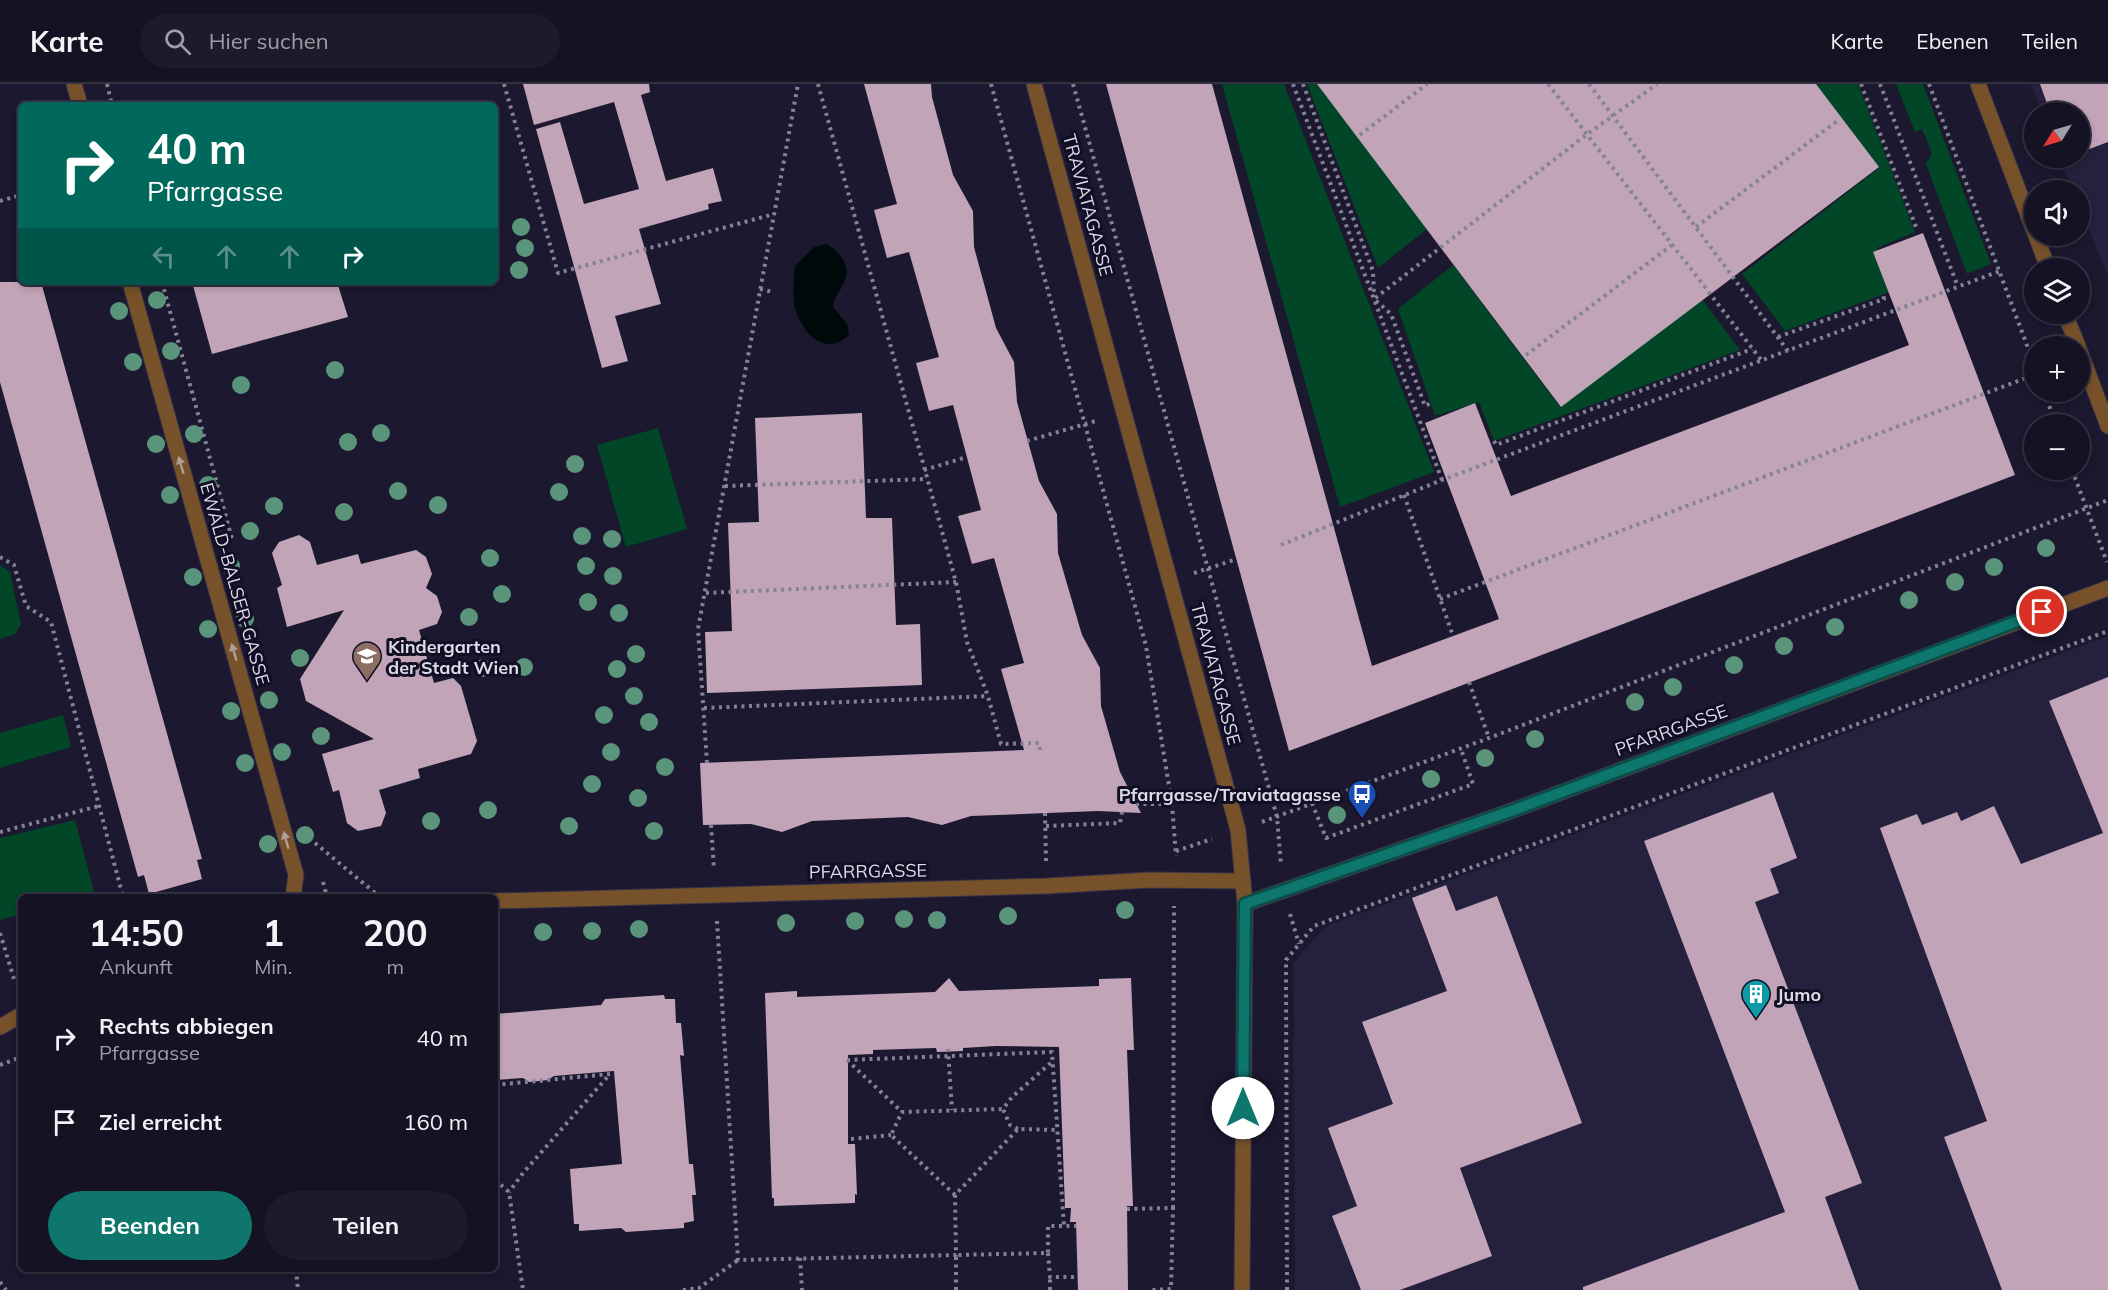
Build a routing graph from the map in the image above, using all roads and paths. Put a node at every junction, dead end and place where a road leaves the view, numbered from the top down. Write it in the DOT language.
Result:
graph roads {
  1 [pos="74,84"];
  2 [pos="107,84"];
  3 [pos="504,84"];
  4 [pos="798,84"];
  5 [pos="818,84"];
  6 [pos="991,84"];
  7 [pos="1034,84"];
  8 [pos="1073,84"];
  9 [pos="1293,84"];
  10 [pos="1303,84"];
  11 [pos="1427,84"];
  12 [pos="1548,84"];
  13 [pos="1589,84"];
  14 [pos="1657,84"];
  15 [pos="1861,84"];
  16 [pos="1880,84"];
  17 [pos="1929,84"];
  18 [pos="1978,84"];
  19 [pos="79,102"];
  20 [pos="111,102"];
  21 [pos="1613,116"];
  22 [pos="1840,119"];
  23 [pos="1360,135"];
  24 [pos="1586,135"];
  25 [pos="18,196"];
  26 [pos="0,201"];
  27 [pos="2024,205"];
  28 [pos="774,214"];
  29 [pos="1696,227"];
  30 [pos="1913,227"];
  31 [pos="1672,245"];
  32 [pos="2000,271"];
  33 [pos="131,285"];
  34 [pos="1958,287"];
  35 [pos="760,289"];
  36 [pos="773,292"];
  37 [pos="1883,295"];
  38 [pos="1374,299"];
  39 [pos="1778,337"];
  40 [pos="2024,337"];
  41 [pos="1752,349"];
  42 [pos="1788,351"];
  43 [pos="1527,355"];
  44 [pos="1762,361"];
  45 [pos="2024,379"];
  46 [pos="2090,379"];
  47 [pos="1161,403"];
  48 [pos="1431,403"];
  49 [pos="1124,413"];
  50 [pos="1084,424"];
  51 [pos="2108,426"];
  52 [pos="1027,441"];
  53 [pos="1494,441"];
  54 [pos="967,457"];
  55 [pos="924,470"];
  56 [pos="926,479"];
  57 [pos="1442,480"];
  58 [pos="2076,480"];
  59 [pos="725,486"];
  60 [pos="1404,495"];
  61 [pos="2108,500"];
  62 [pos="2086,508"];
  63 [pos="1281,545"];
  64 [pos="0,557"];
  65 [pos="1237,559"];
  66 [pos="2108,565"];
  67 [pos="1207,569"];
  68 [pos="1171,581"];
  69 [pos="956,582"];
  70 [pos="2108,588"];
  71 [pos="706,593"];
  72 [pos="1440,599"];
  73 [pos="2108,631"];
  74 [pos="1453,636"];
  75 [pos="1469,682"];
  76 [pos="988,696"];
  77 [pos="704,708"];
  78 [pos="1489,738"];
  79 [pos="1461,748"];
  80 [pos="1040,750"];
  81 [pos="707,763"];
  82 [pos="1312,803"];
  83 [pos="1136,804"];
  84 [pos="1172,804"];
  85 [pos="99,806"];
  86 [pos="1122,812"];
  87 [pos="1045,813"];
  88 [pos="1277,817"];
  89 [pos="711,825"];
  90 [pos="1046,826"];
  91 [pos="1238,830"];
  92 [pos="0,832"];
  93 [pos="312,841"];
  94 [pos="1176,851"];
  95 [pos="1174,881"];
  96 [pos="1242,881"];
  97 [pos="1046,886"];
  98 [pos="1283,890"];
  99 [pos="122,894"];
  100 [pos="293,894"];
  101 [pos="376,894"];
  102 [pos="716,895"];
  103 [pos="498,901"];
  104 [pos="1245,904"];
  105 [pos="0,933"];
  106 [pos="1299,945"];
  107 [pos="14,979"];
  108 [pos="18,1017"];
  109 [pos="0,1026"];
  110 [pos="948,1049"];
  111 [pos="949,1056"];
  112 [pos="18,1058"];
  113 [pos="1054,1060"];
  114 [pos="0,1065"];
  115 [pos="498,1085"];
  116 [pos="1003,1108"];
  117 [pos="952,1110"];
  118 [pos="902,1112"];
  119 [pos="1018,1129"];
  120 [pos="1057,1130"];
  121 [pos="891,1135"];
  122 [pos="851,1139"];
  123 [pos="498,1183"];
  124 [pos="509,1192"];
  125 [pos="955,1195"];
  126 [pos="1173,1208"];
  127 [pos="1127,1209"];
  128 [pos="1065,1226"];
  129 [pos="1076,1226"];
  130 [pos="1048,1253"];
  131 [pos="956,1255"];
  132 [pos="800,1258"];
  133 [pos="738,1260"];
  134 [pos="296,1272"];
  135 [pos="1050,1277"];
  136 [pos="1077,1277"];
  137 [pos="0,1282"];
  138 [pos="1171,1289"];
  139 [pos="6,1290"];
  140 [pos="298,1290"];
  141 [pos="523,1290"];
  142 [pos="683,1290"];
  143 [pos="802,1290"];
  144 [pos="956,1290"];
  145 [pos="1050,1290"];
  146 [pos="1151,1290"];
  147 [pos="1242,1290"];
  148 [pos="1287,1290"];
  1 -- 19 [label="street"];
  2 -- 20 [label="path"];
  3 -- 28 [label="path"];
  4 -- 28 [label="path"];
  5 -- 55 [label="path"];
  6 -- 50 [label="path"];
  7 -- 49 [label="street, TRAVIATAGASSE"];
  8 -- 47 [label="path"];
  9 -- 38 [label="path"];
  10 -- 38 [label="path"];
  11 -- 23 [label="path"];
  12 -- 24 [label="path"];
  13 -- 21 [label="path"];
  14 -- 21 [label="path"];
  15 -- 30 [label="path"];
  16 -- 34 [label="path"];
  17 -- 32 [label="path"];
  18 -- 27 [label="street"];
  21 -- 24 [label="path"];
  21 -- 29 [label="path"];
  22 -- 29 [label="path"];
  24 -- 31 [label="path"];
  24 -- 38 [label="path"];
  25 -- 26 [label="path"];
  28 -- 35 [label="path"];
  29 -- 39 [label="path"];
  31 -- 41 [label="path"];
  31 -- 43 [label="path"];
  32 -- 34 [label="path"];
  32 -- 40 [label="path"];
  100 -- 33 [label="street, EWALD-BALSER-GASSE, one-way"];
  34 -- 42 [label="path"];
  35 -- 36 [label="path"];
  35 -- 59 [label="path"];
  37 -- 39 [label="path"];
  38 -- 48 [label="path"];
  38 -- 57 [label="path"];
  39 -- 42 [label="path"];
  41 -- 44 [label="path"];
  41 -- 53 [label="path"];
  42 -- 44 [label="path"];
  44 -- 57 [label="path"];
  45 -- 72 [label="path"];
  46 -- 51 [label="street"];
  47 -- 49 [label="path"];
  47 -- 67 [label="path"];
  49 -- 50 [label="path"];
  49 -- 68 [label="street, TRAVIATAGASSE"];
  50 -- 52 [label="path"];
  50 -- 84 [label="path"];
  54 -- 55 [label="path"];
  55 -- 56 [label="path"];
  56 -- 59 [label="path"];
  56 -- 69 [label="path"];
  57 -- 60 [label="path"];
  58 -- 62 [label="path"];
  59 -- 71 [label="path"];
  60 -- 63 [label="path"];
  60 -- 72 [label="path"];
  61 -- 62 [label="path"];
  62 -- 66 [label="path"];
  62 -- 78 [label="path"];
  64 -- 85 [label="path"];
  65 -- 67 [label="path"];
  67 -- 68 [label="path"];
  67 -- 88 [label="path"];
  68 -- 91 [label="street, TRAVIATAGASSE"];
  69 -- 71 [label="path"];
  69 -- 76 [label="path"];
  70 -- 98 [label="street, PFARRGASSE"];
  71 -- 77 [label="path"];
  72 -- 74 [label="path"];
  73 -- 106 [label="path"];
  75 -- 78 [label="path"];
  76 -- 77 [label="path"];
  76 -- 80 [label="path"];
  77 -- 81 [label="path"];
  78 -- 79 [label="path"];
  79 -- 82 [label="path"];
  79 -- 82 [label="path"];
  82 -- 88 [label="path"];
  83 -- 84 [label="path"];
  84 -- 94 [label="path"];
  85 -- 92 [label="path"];
  85 -- 99 [label="path"];
  86 -- 90 [label="path"];
  87 -- 90 [label="path"];
  88 -- 91 [label="path"];
  88 -- 98 [label="path"];
  89 -- 102 [label="path"];
  90 -- 97 [label="path"];
  91 -- 94 [label="path"];
  91 -- 96 [label="street, TRAVIATAGASSE"];
  93 -- 101 [label="path"];
  94 -- 95 [label="path"];
  95 -- 96 [label="street, PFARRGASSE"];
  95 -- 97 [label="street, PFARRGASSE"];
  95 -- 126 [label="path"];
  96 -- 104 [label="street, TRAVIATAGASSE"];
  97 -- 102 [label="street, PFARRGASSE"];
  98 -- 104 [label="street, PFARRGASSE"];
  98 -- 106 [label="path"];
  102 -- 103 [label="street, PFARRGASSE"];
  102 -- 133 [label="path"];
  104 -- 147 [label="street, TRAVIATAGASSE"];
  105 -- 107 [label="path"];
  106 -- 148 [label="path"];
  108 -- 109 [label="street"];
  110 -- 111 [label="path"];
  111 -- 113 [label="path"];
  111 -- 117 [label="path"];
  111 -- 118 [label="path"];
  112 -- 114 [label="path"];
  113 -- 116 [label="path"];
  113 -- 120 [label="path"];
  115 -- 124 [label="path"];
  116 -- 117 [label="path"];
  116 -- 119 [label="path"];
  117 -- 118 [label="path"];
  118 -- 121 [label="path"];
  119 -- 120 [label="path"];
  119 -- 125 [label="path"];
  120 -- 128 [label="path"];
  121 -- 122 [label="path"];
  121 -- 125 [label="path"];
  123 -- 124 [label="path"];
  124 -- 141 [label="path"];
  125 -- 131 [label="path"];
  126 -- 127 [label="path"];
  126 -- 138 [label="path"];
  128 -- 129 [label="path"];
  128 -- 130 [label="path"];
  130 -- 131 [label="path"];
  130 -- 135 [label="path"];
  131 -- 132 [label="path"];
  131 -- 144 [label="path"];
  132 -- 133 [label="path"];
  132 -- 143 [label="path"];
  133 -- 142 [label="path"];
  134 -- 140 [label="path"];
  135 -- 136 [label="path"];
  135 -- 145 [label="path"];
  137 -- 139 [label="path"];
  138 -- 146 [label="path"];
}
